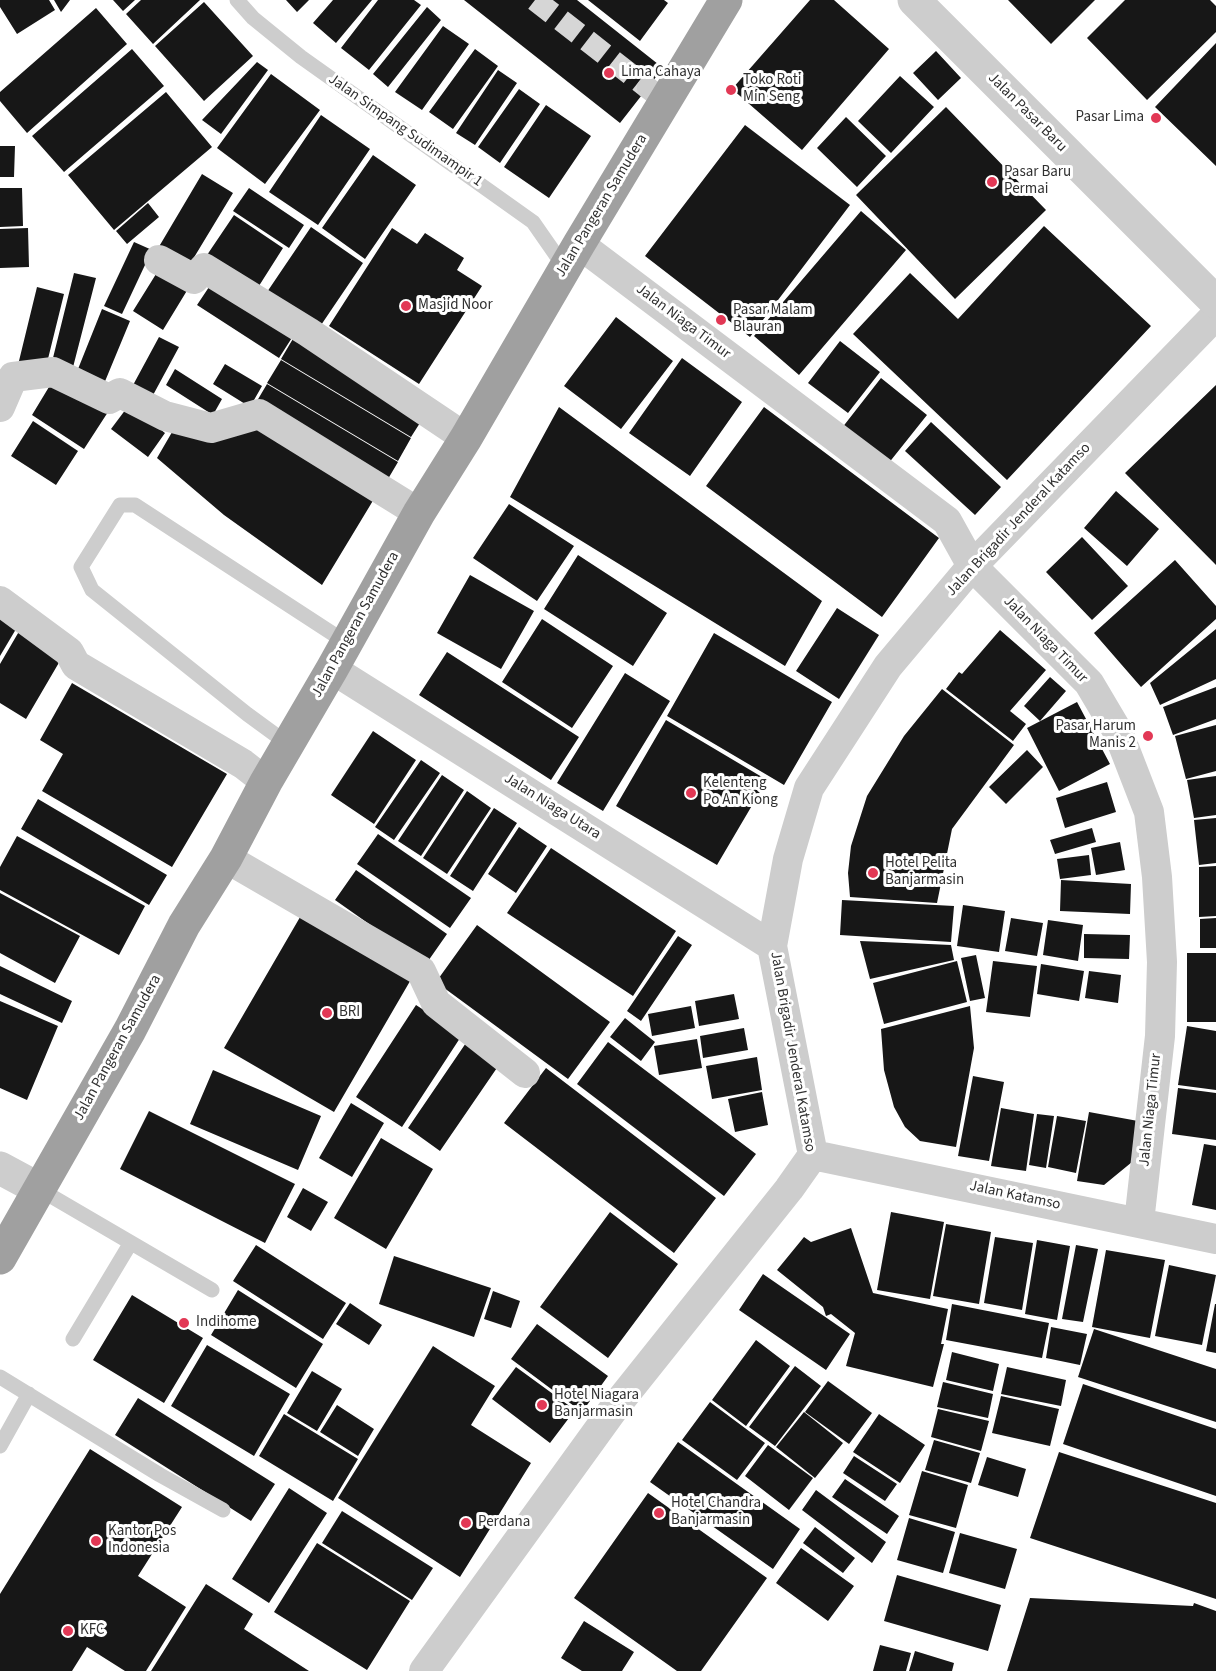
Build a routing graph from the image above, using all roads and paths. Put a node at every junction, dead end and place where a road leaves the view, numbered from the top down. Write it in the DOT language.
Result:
graph roads {
  1 [pos="237,0"];
  2 [pos="914,0"];
  3 [pos="720,2"];
  4 [pos="572,256"];
  5 [pos="159,260"];
  6 [pos="1216,302"];
  7 [pos="1216,315"];
  8 [pos="0,407"];
  9 [pos="466,438"];
  10 [pos="419,513"];
  11 [pos="972,566"];
  12 [pos="0,601"];
  13 [pos="339,656"];
  14 [pos="288,744"];
  15 [pos="266,782"];
  16 [pos="226,858"];
  17 [pos="772,946"];
  18 [pos="525,1073"];
  19 [pos="813,1155"];
  20 [pos="0,1168"];
  21 [pos="39,1189"];
  22 [pos="1139,1222"];
  23 [pos="1216,1239"];
  24 [pos="130,1244"];
  25 [pos="0,1258"];
  26 [pos="212,1290"];
  27 [pos="73,1339"];
  28 [pos="0,1377"];
  29 [pos="29,1394"];
  30 [pos="0,1446"];
  31 [pos="223,1510"];
  32 [pos="424,1671"];
  1 -- 4 [label="lane, Jalan Simpang Sudimampir 1"];
  2 -- 6 [label="street, Jalan Pasar Baru"];
  3 -- 4 [label="highway, Jalan Pangeran Samudera"];
  4 -- 9 [label="highway, Jalan Pangeran Samudera"];
  4 -- 11 [label="street, Jalan Niaga Timur"];
  5 -- 9 [label="street"];
  7 -- 11 [label="street, Jalan Brigadir Jenderal Katamso"];
  8 -- 10 [label="street"];
  9 -- 10 [label="highway, Jalan Pangeran Samudera"];
  10 -- 13 [label="highway, Jalan Pangeran Samudera"];
  11 -- 17 [label="street, Jalan Brigadir Jenderal Katamso"];
  11 -- 22 [label="street, Jalan Niaga Timur"];
  12 -- 15 [label="street"];
  13 -- 14 [label="highway, Jalan Pangeran Samudera"];
  13 -- 14 [label="lane"];
  13 -- 17 [label="street, Jalan Niaga Utara"];
  14 -- 15 [label="highway, Jalan Pangeran Samudera"];
  15 -- 16 [label="highway, Jalan Pangeran Samudera"];
  16 -- 18 [label="street"];
  16 -- 21 [label="highway, Jalan Pangeran Samudera"];
  17 -- 19 [label="street, Jalan Brigadir Jenderal Katamso"];
  19 -- 22 [label="street, Jalan Katamso"];
  19 -- 32 [label="street, Jalan Brigadir Jenderal Katamso"];
  20 -- 21 [label="street"];
  21 -- 24 [label="lane"];
  21 -- 25 [label="highway, Jalan Pangeran Samudera"];
  22 -- 23 [label="street, Jalan Katamso"];
  24 -- 26 [label="lane"];
  24 -- 27 [label="lane"];
  28 -- 29 [label="lane"];
  29 -- 30 [label="lane"];
  29 -- 31 [label="lane"];
}
